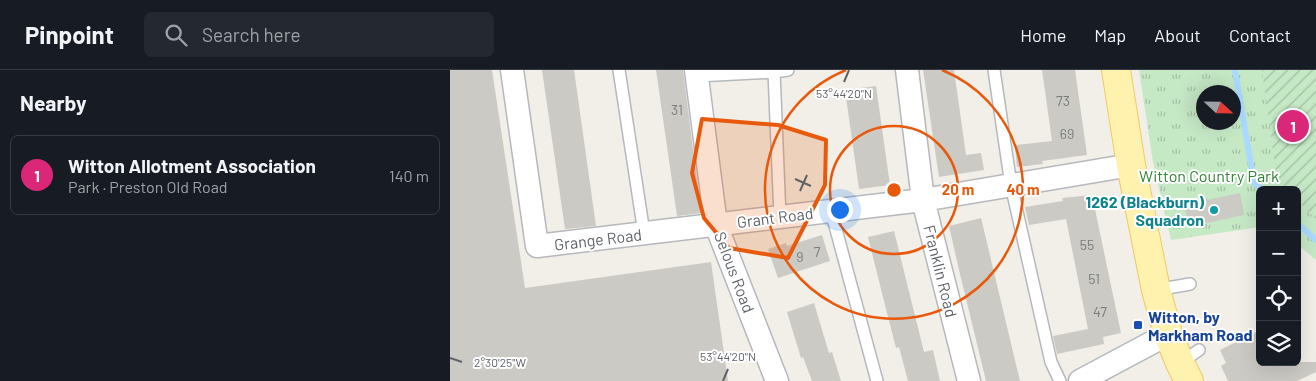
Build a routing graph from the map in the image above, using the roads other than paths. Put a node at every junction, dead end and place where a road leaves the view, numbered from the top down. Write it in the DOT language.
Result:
graph roads {
  1 [pos="512,70"];
  2 [pos="619,70"];
  3 [pos="788,70"];
  4 [pos="907,70"];
  5 [pos="994,70"];
  6 [pos="1116,70"];
  7 [pos="774,72"];
  8 [pos="696,73"];
  9 [pos="1131,165"];
  10 [pos="1010,185"];
  11 [pos="922,200"];
  12 [pos="831,211"];
  13 [pos="780,217"];
  14 [pos="716,225"];
  15 [pos="644,233"];
  16 [pos="1190,284"];
  17 [pos="1156,290"];
  18 [pos="1168,334"];
  19 [pos="1189,365"];
  20 [pos="777,381"];
  21 [pos="877,381"];
  22 [pos="969,381"];
  23 [pos="1060,381"];
  24 [pos="1080,381"];
  1 -- 15 [label="street, Grange Road"];
  2 -- 15 [label="lane"];
  3 -- 7 [label="lane"];
  4 -- 11 [label="street, Franklin Road"];
  5 -- 10 [label="lane"];
  6 -- 9 [label="main road"];
  7 -- 8 [label="lane"];
  7 -- 13 [label="lane"];
  8 -- 14 [label="street, Selous Road"];
  9 -- 10 [label="street, Grant Road"];
  9 -- 17 [label="main road"];
  10 -- 11 [label="street, Grant Road"];
  10 -- 23 [label="lane"];
  11 -- 12 [label="street, Grant Road"];
  11 -- 22 [label="street, Franklin Road"];
  12 -- 13 [label="street, Grant Road"];
  12 -- 21 [label="lane"];
  13 -- 14 [label="street, Grant Road"];
  14 -- 15 [label="street, Grange Road"];
  14 -- 20 [label="street, Selous Road"];
  16 -- 17 [label="lane"];
  17 -- 18 [label="main road"];
  18 -- 19 [label="main road"];
  18 -- 24 [label="street"];
}
